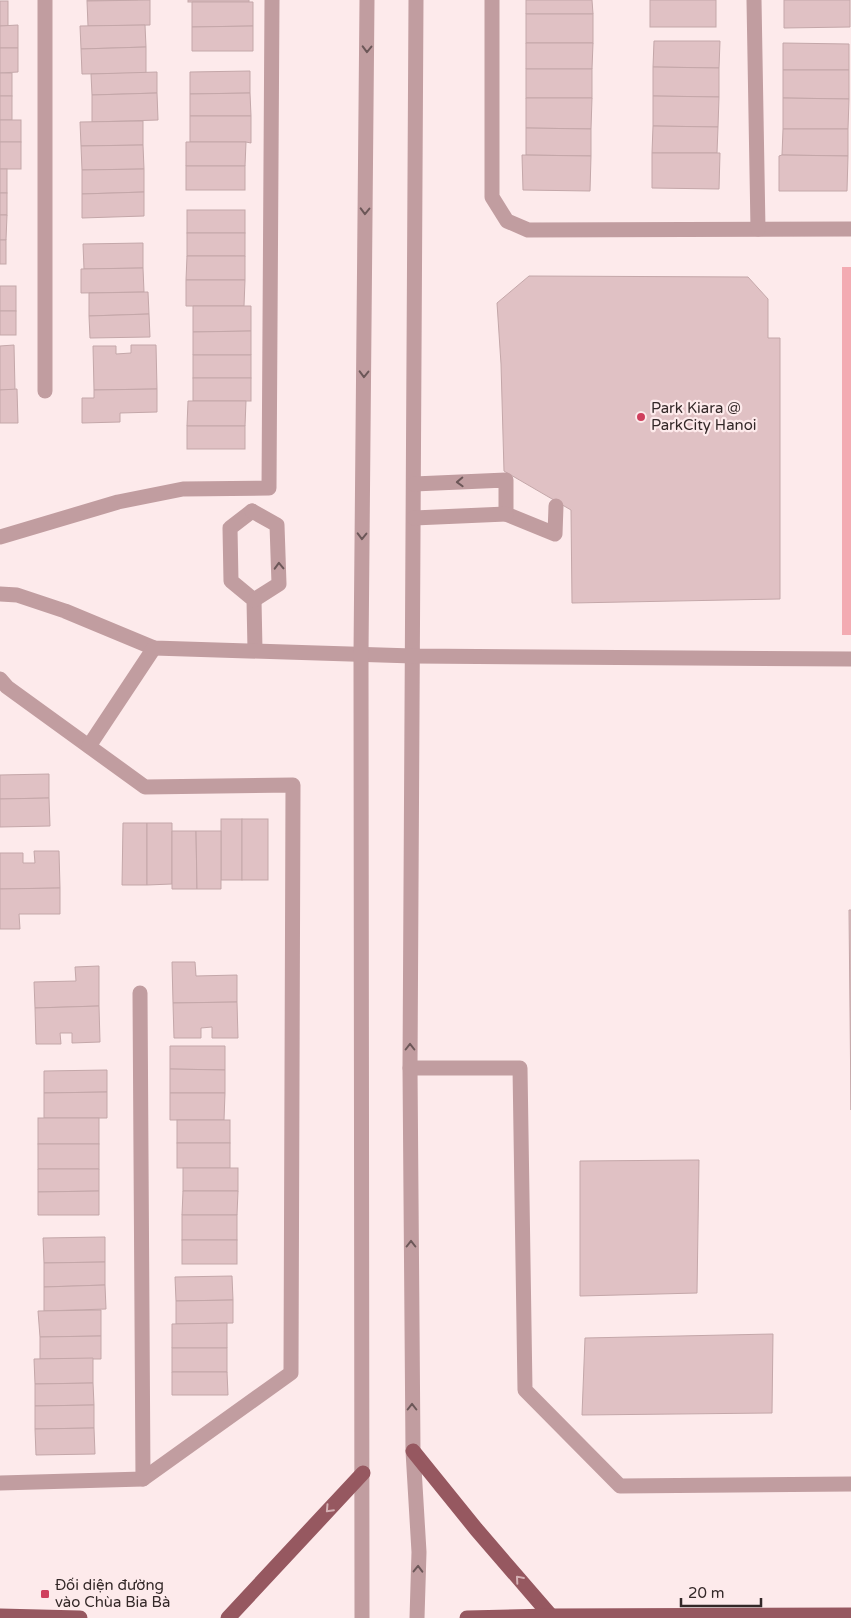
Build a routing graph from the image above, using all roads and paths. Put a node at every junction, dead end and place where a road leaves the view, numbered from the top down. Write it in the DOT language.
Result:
graph roads {
  1 [pos="45,0"];
  2 [pos="272,0"];
  3 [pos="367,0"];
  4 [pos="416,0"];
  5 [pos="492,0"];
  6 [pos="754,0"];
  7 [pos="758,229"];
  8 [pos="851,229"];
  9 [pos="45,392"];
  10 [pos="414,484"];
  11 [pos="251,488"];
  12 [pos="556,506"];
  13 [pos="252,511"];
  14 [pos="506,514"];
  15 [pos="414,518"];
  16 [pos="0,537"];
  17 [pos="0,594"];
  18 [pos="254,600"];
  19 [pos="154,648"];
  20 [pos="254,650"];
  21 [pos="361,654"];
  22 [pos="413,656"];
  23 [pos="851,659"];
  24 [pos="0,679"];
  25 [pos="89,746"];
  26 [pos="140,993"];
  27 [pos="410,1068"];
  28 [pos="413,1451"];
  29 [pos="363,1473"];
  30 [pos="143,1479"];
  31 [pos="0,1483"];
  32 [pos="851,1484"];
  33 [pos="851,1615"];
  34 [pos="0,1616"];
  35 [pos="551,1616"];
  36 [pos="80,1618"];
  37 [pos="228,1618"];
  38 [pos="362,1618"];
  39 [pos="417,1618"];
  40 [pos="467,1618"];
  1 -- 9 [label="street"];
  2 -- 11 [label="street"];
  3 -- 21 [label="street, one-way"];
  4 -- 10 [label="street"];
  5 -- 7 [label="street"];
  6 -- 7 [label="street"];
  7 -- 8 [label="street"];
  14 -- 10 [label="street, one-way"];
  10 -- 15 [label="street"];
  11 -- 13 [label="street"];
  11 -- 16 [label="street"];
  12 -- 14 [label="street"];
  13 -- 18 [label="street"];
  18 -- 13 [label="street, one-way"];
  14 -- 15 [label="street"];
  15 -- 22 [label="street"];
  17 -- 19 [label="street"];
  18 -- 20 [label="street"];
  19 -- 20 [label="street"];
  19 -- 25 [label="street"];
  20 -- 21 [label="street"];
  21 -- 22 [label="street"];
  21 -- 29 [label="street"];
  22 -- 23 [label="street"];
  27 -- 22 [label="street, one-way"];
  24 -- 25 [label="street"];
  25 -- 30 [label="street"];
  26 -- 30 [label="street"];
  28 -- 27 [label="street, one-way"];
  27 -- 32 [label="street"];
  35 -- 28 [label="main road, one-way"];
  39 -- 28 [label="street, one-way"];
  29 -- 37 [label="main road, one-way"];
  29 -- 38 [label="street"];
  30 -- 31 [label="street"];
  33 -- 35 [label="main road"];
  34 -- 36 [label="main road"];
  35 -- 40 [label="main road"];
}
